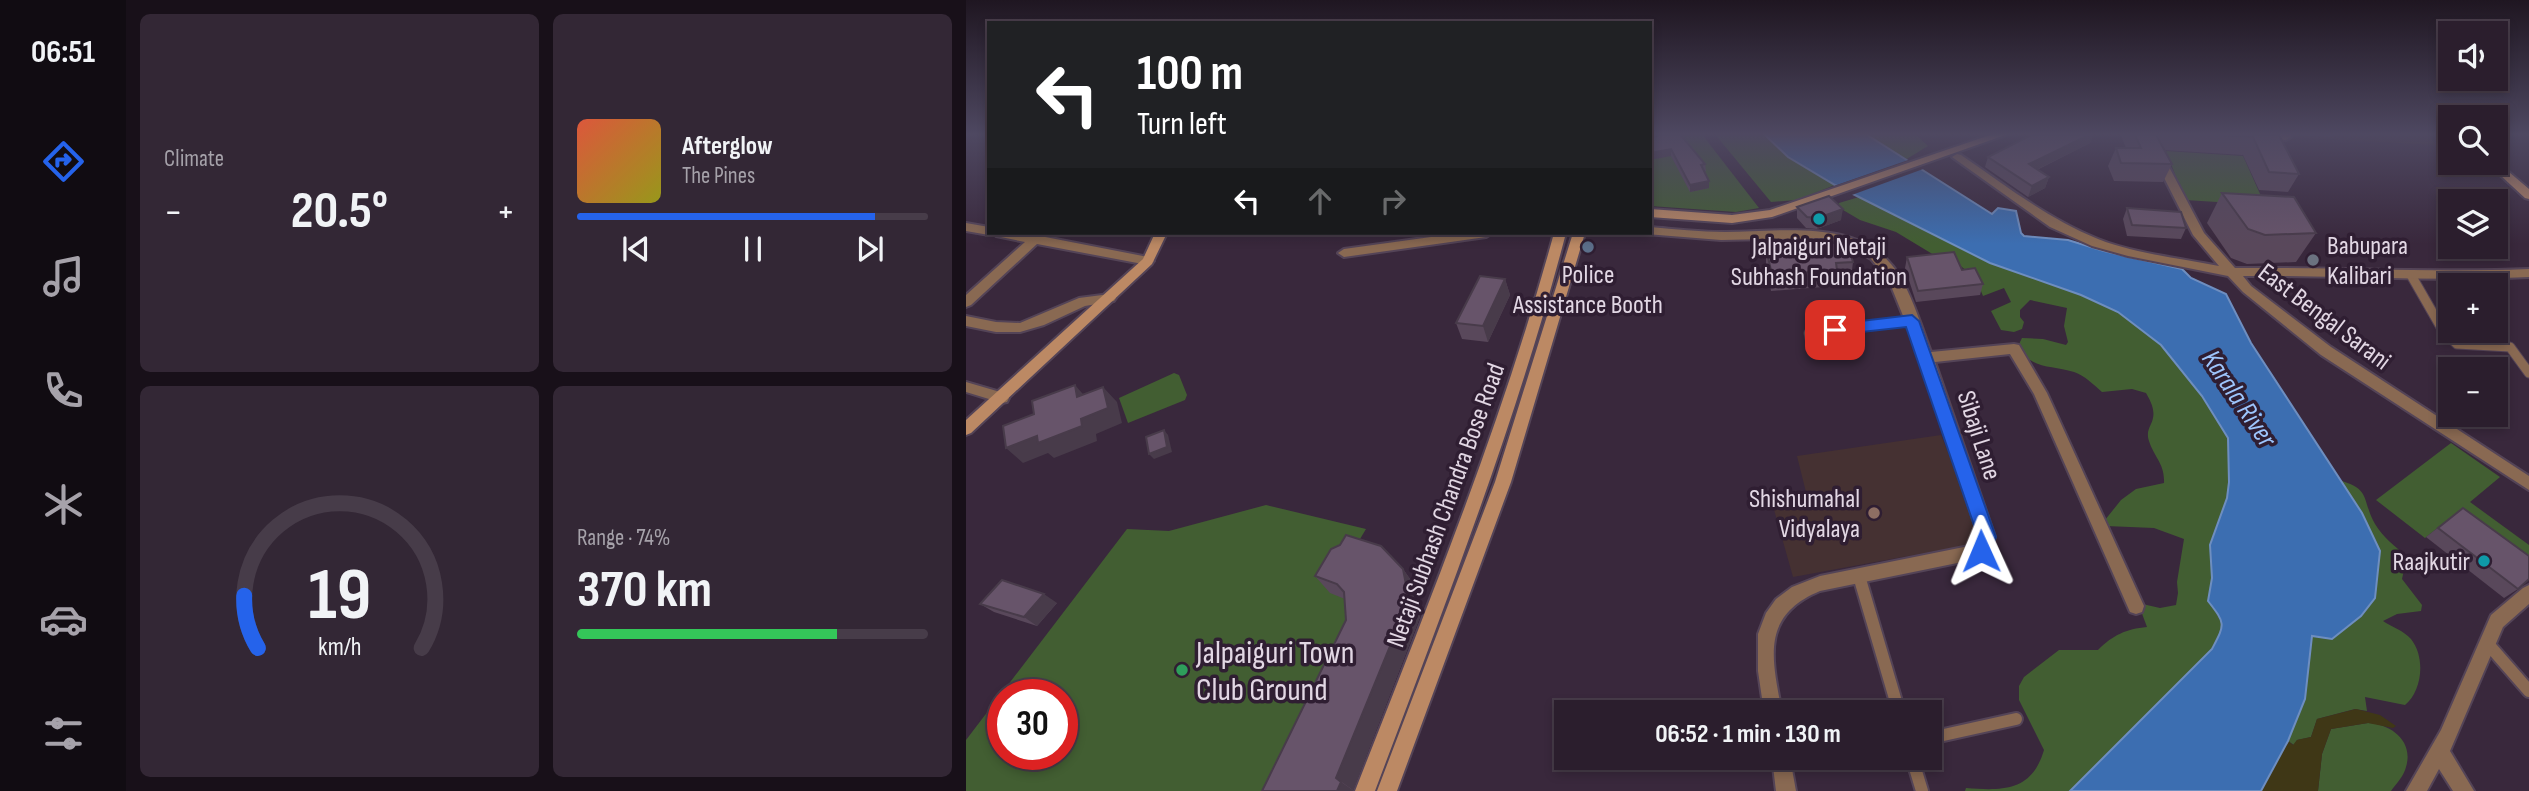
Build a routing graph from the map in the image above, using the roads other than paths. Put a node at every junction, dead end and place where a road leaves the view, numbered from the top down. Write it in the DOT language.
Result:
graph roads {
  1 [pos="1902,170"];
  2 [pos="1975,170"];
  3 [pos="2167,170"];
  4 [pos="2506,175"];
  5 [pos="2528,194"];
  6 [pos="1828,196"];
  7 [pos="1652,213"];
  8 [pos="1652,220"];
  9 [pos="966,227"];
  10 [pos="987,231"];
  11 [pos="1652,231"];
  12 [pos="1012,235"];
  13 [pos="1160,235"];
  14 [pos="1472,235"];
  15 [pos="1559,235"];
  16 [pos="1577,235"];
  17 [pos="1035,239"];
  18 [pos="1344,253"];
  19 [pos="1148,261"];
  20 [pos="2230,272"];
  21 [pos="2529,273"];
  22 [pos="2411,275"];
  23 [pos="1110,298"];
  24 [pos="966,302"];
  25 [pos="966,321"];
  26 [pos="1912,321"];
  27 [pos="1811,343"];
  28 [pos="1927,358"];
  29 [pos="2529,373"];
  30 [pos="966,387"];
  31 [pos="1002,398"];
  32 [pos="966,429"];
  33 [pos="2529,484"];
  34 [pos="1859,576"];
  35 [pos="2529,593"];
  36 [pos="2136,606"];
  37 [pos="2488,644"];
  38 [pos="2529,691"];
  39 [pos="1771,700"];
  40 [pos="1895,700"];
  41 [pos="2016,719"];
  42 [pos="1942,735"];
  43 [pos="2440,753"];
  44 [pos="1783,770"];
  45 [pos="1916,770"];
  46 [pos="1365,791"];
  47 [pos="1388,791"];
  48 [pos="1786,791"];
  49 [pos="1922,791"];
  50 [pos="2416,791"];
  51 [pos="2464,791"];
  1 -- 6 [label="street"];
  2 -- 20 [label="street"];
  3 -- 20 [label="street, East Bengal Sarani"];
  4 -- 5 [label="street"];
  6 -- 7 [label="street"];
  6 -- 8 [label="street"];
  9 -- 10 [label="street"];
  11 -- 26 [label="street, Sibaji Lane"];
  12 -- 17 [label="street"];
  13 -- 19 [label="street"];
  14 -- 18 [label="street"];
  15 -- 46 [label="street, Netaji Subhash Chandra Bose Road"];
  16 -- 47 [label="street, Netaji Subhash Chandra Bose Road"];
  17 -- 19 [label="street"];
  17 -- 24 [label="street"];
  19 -- 23 [label="street"];
  20 -- 22 [label="street"];
  20 -- 33 [label="street, East Bengal Sarani"];
  21 -- 22 [label="street"];
  22 -- 29 [label="lane"];
  23 -- 25 [label="street"];
  23 -- 31 [label="street"];
  26 -- 27 [label="lane"];
  26 -- 28 [label="street, Sibaji Lane"];
  28 -- 34 [label="street, Sibaji Lane"];
  28 -- 36 [label="street"];
  30 -- 31 [label="street"];
  31 -- 32 [label="street"];
  34 -- 39 [label="street, Sibaji Lane"];
  34 -- 40 [label="lane"];
  35 -- 37 [label="street"];
  37 -- 38 [label="lane"];
  37 -- 43 [label="street"];
  41 -- 42 [label="lane"];
  43 -- 50 [label="street"];
  43 -- 51 [label="street"];
  44 -- 48 [label="street"];
  45 -- 49 [label="lane"];
}
